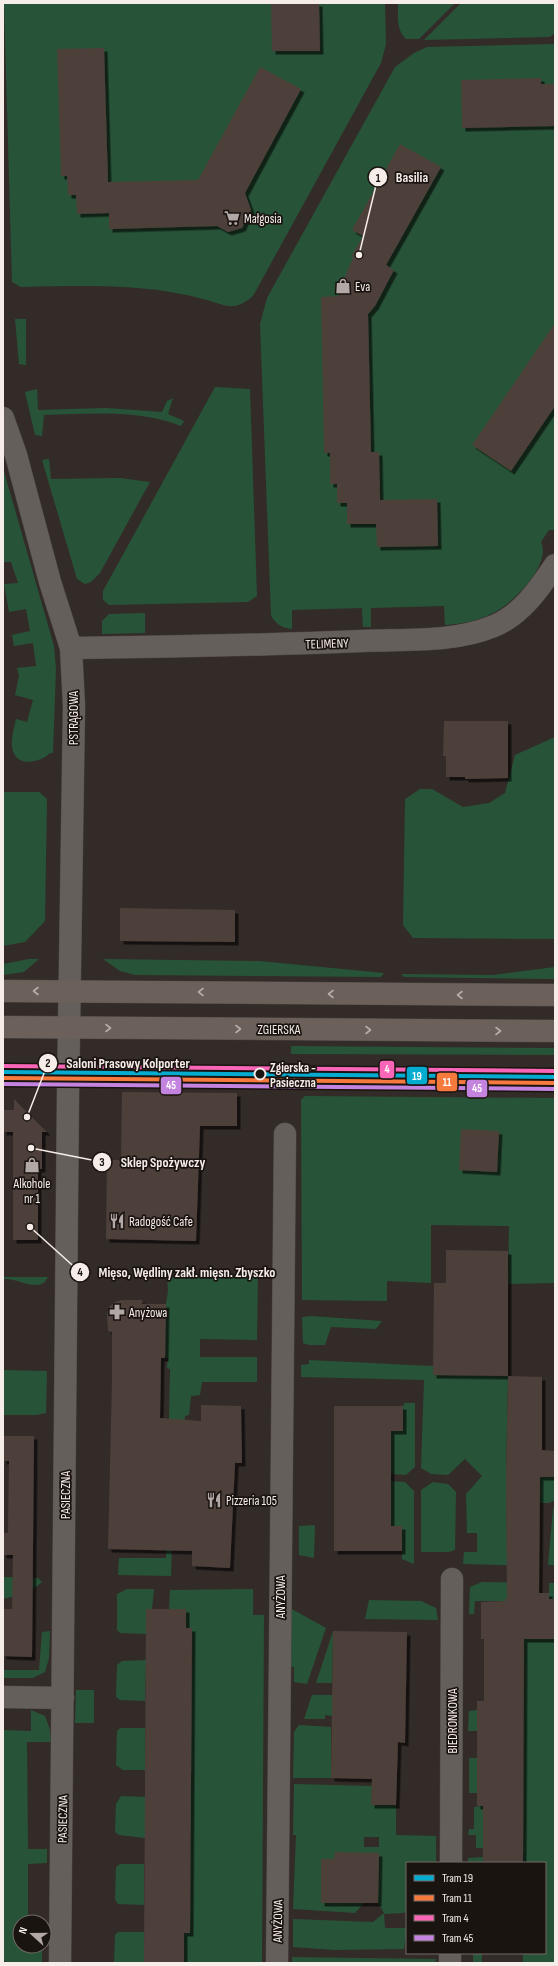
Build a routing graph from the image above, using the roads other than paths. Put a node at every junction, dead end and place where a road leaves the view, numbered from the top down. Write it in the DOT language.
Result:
graph roads {
  1 [pos="3,418"];
  2 [pos="555,565"];
  3 [pos="72,648"];
  4 [pos="3,991"];
  5 [pos="69,991"];
  6 [pos="555,995"];
  7 [pos="3,1027"];
  8 [pos="69,1028"];
  9 [pos="555,1031"];
  10 [pos="285,1134"];
  11 [pos="452,1579"];
  12 [pos="3,1697"];
  13 [pos="63,1698"];
  14 [pos="451,1862"];
  15 [pos="60,1963"];
  16 [pos="277,1963"];
  1 -- 3 [label="street, PSTRĄGOWA"];
  2 -- 3 [label="street, TELIMENY"];
  3 -- 5 [label="street, PSTRĄGOWA"];
  5 -- 4 [label="main road, one-way"];
  6 -- 5 [label="main road, one-way"];
  5 -- 8 [label="street, PSTRĄGOWA"];
  7 -- 8 [label="main road, ZGIERSKA"];
  8 -- 9 [label="main road, ZGIERSKA, one-way"];
  8 -- 13 [label="street, PASIECZNA"];
  10 -- 16 [label="street, ANYŻOWA"];
  11 -- 14 [label="street, BIEDRONKOWA"];
  12 -- 13 [label="street"];
  13 -- 15 [label="street, PASIECZNA"];
}
